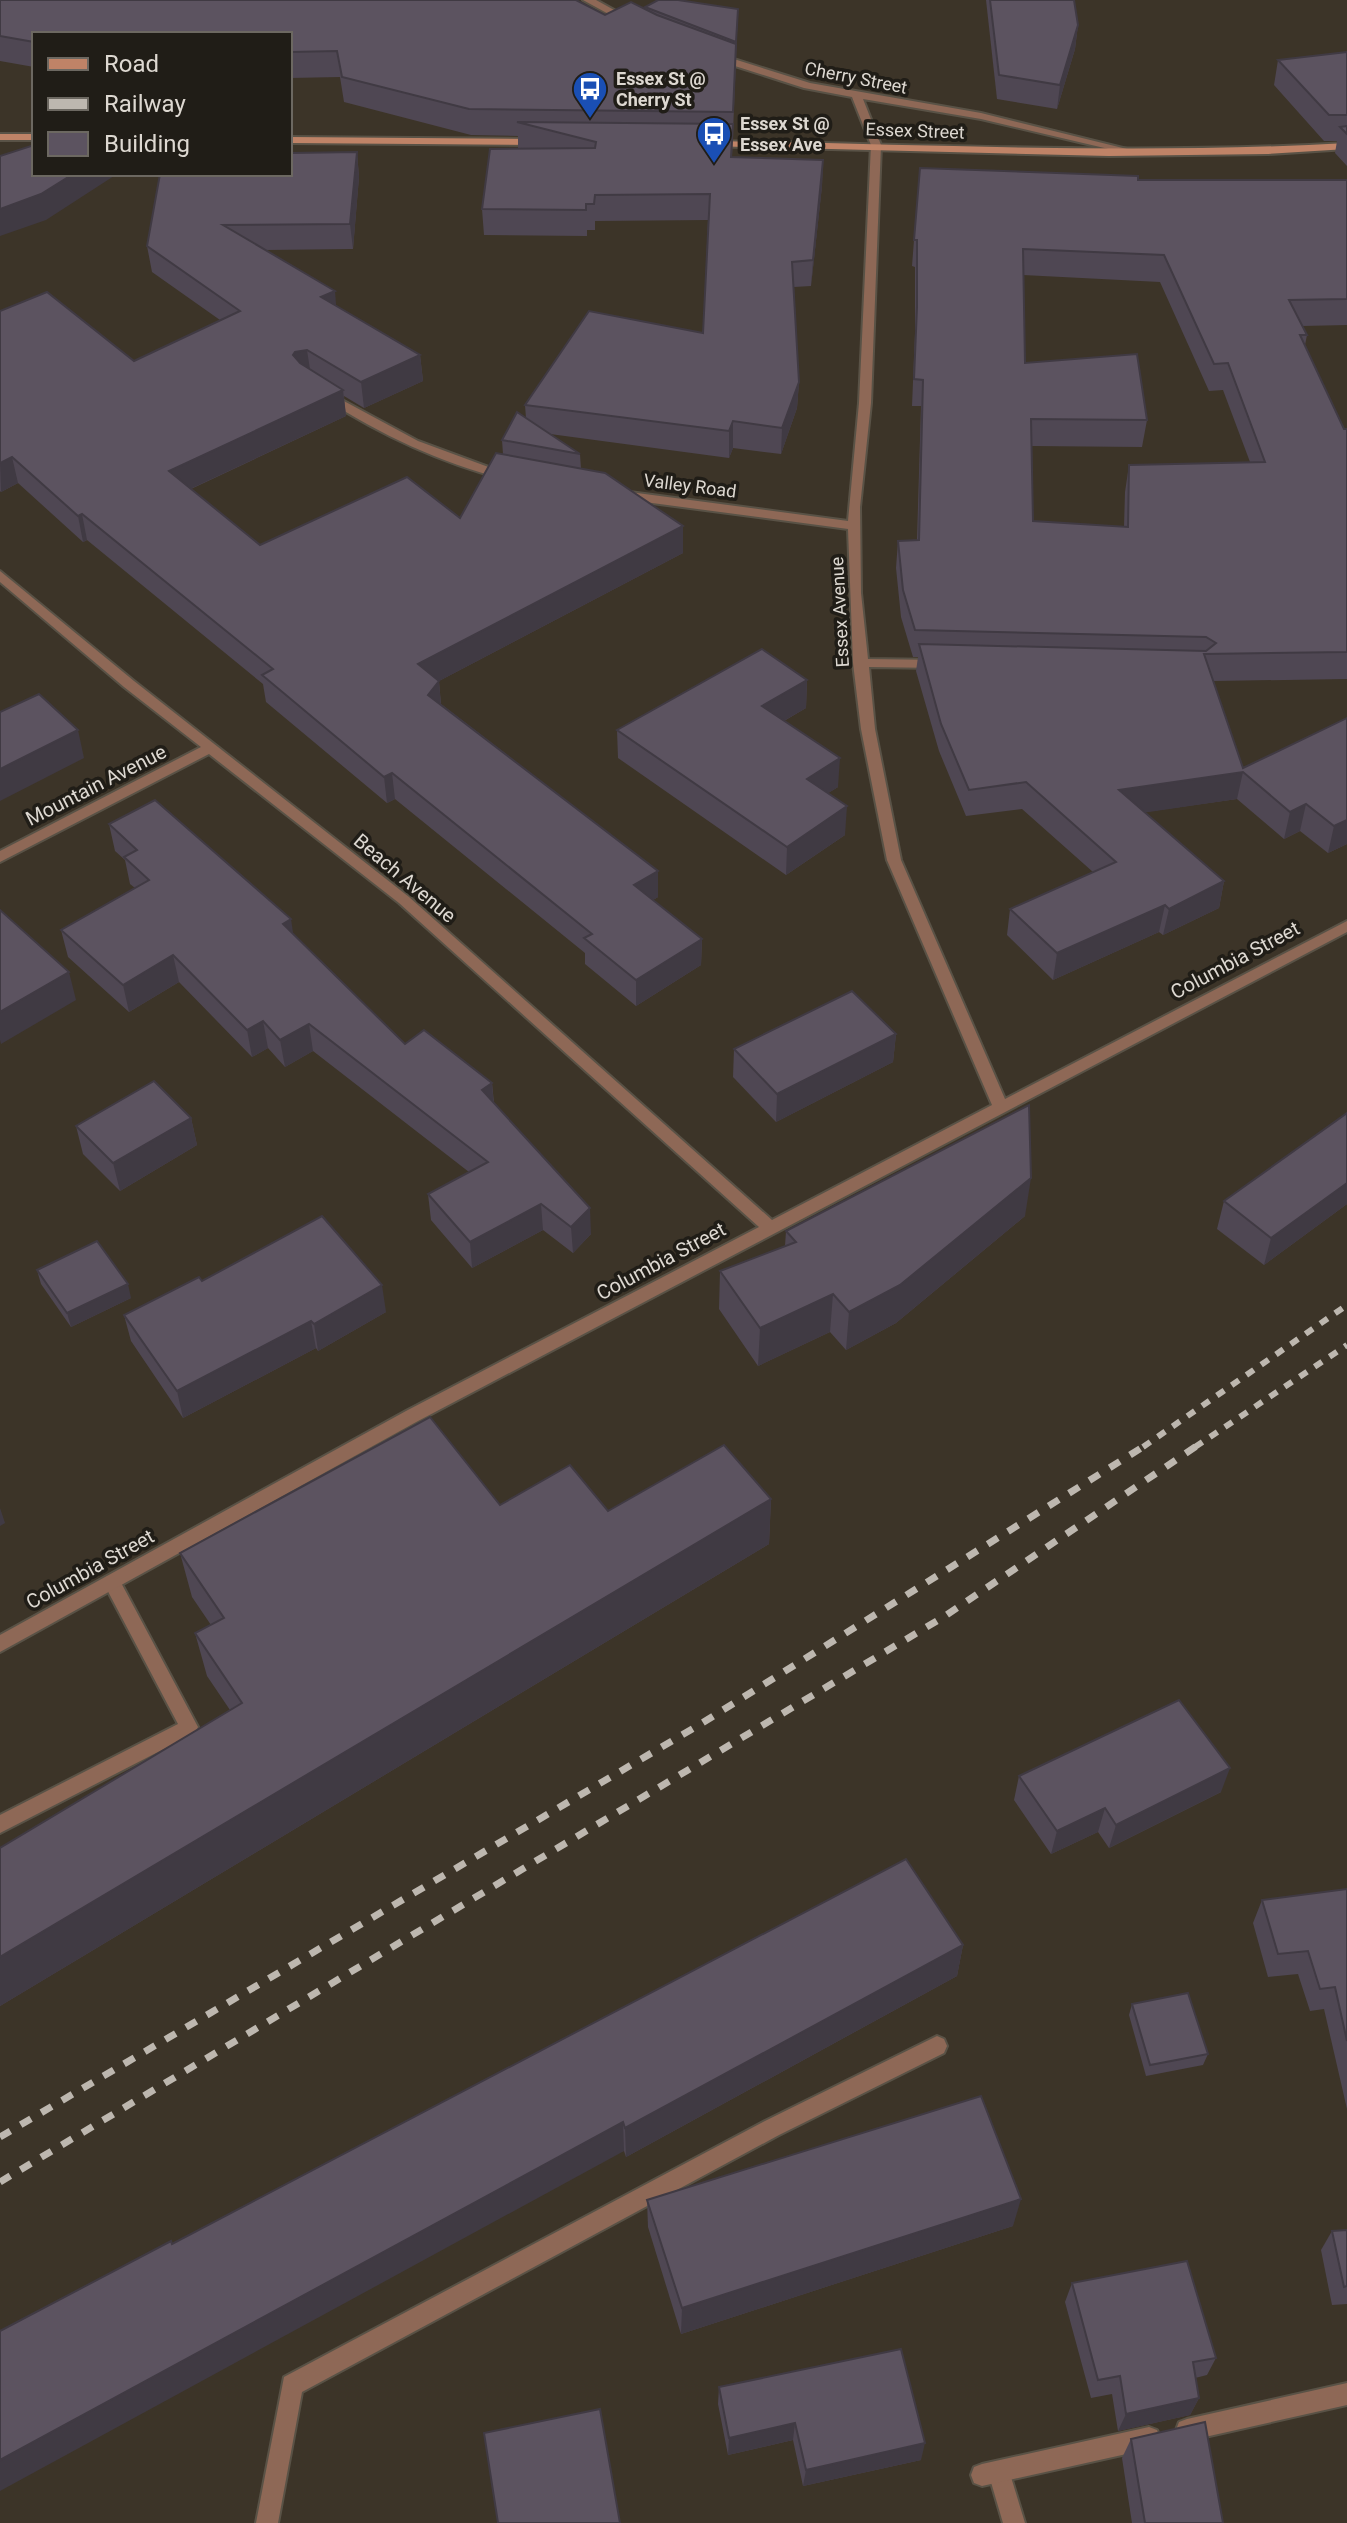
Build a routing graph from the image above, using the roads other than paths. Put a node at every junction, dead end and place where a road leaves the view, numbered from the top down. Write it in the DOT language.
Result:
graph roads {
  1 [pos="593,2"];
  2 [pos="636,25"];
  3 [pos="701,51"];
  4 [pos="856,94"];
  5 [pos="0,137"];
  6 [pos="32,137"];
  7 [pos="292,140"];
  8 [pos="544,142"];
  9 [pos="703,143"];
  10 [pos="876,145"];
  11 [pos="1347,146"];
  12 [pos="1130,151"];
  13 [pos="315,388"];
  14 [pos="516,477"];
  15 [pos="606,493"];
  16 [pos="854,526"];
  17 [pos="0,575"];
  18 [pos="860,663"];
  19 [pos="953,665"];
  20 [pos="210,748"];
  21 [pos="0,857"];
  22 [pos="1347,926"];
  23 [pos="1001,1108"];
  24 [pos="770,1228"];
  25 [pos="112,1582"];
  26 [pos="0,1644"];
  27 [pos="0,1824"];
  28 [pos="937,2046"];
  29 [pos="1347,2394"];
  30 [pos="267,2523"];
  31 [pos="1014,2523"];
  1 -- 2 [label="street"];
  3 -- 4 [label="street, Cherry Street"];
  4 -- 10 [label="street, Essex Avenue"];
  4 -- 12 [label="street, Cherry Street"];
  5 -- 6 [label="main road"];
  7 -- 8 [label="main road"];
  9 -- 10 [label="main road, Essex Street"];
  10 -- 12 [label="main road, Essex Street"];
  10 -- 16 [label="street, Essex Avenue"];
  11 -- 12 [label="main road, Essex Street"];
  13 -- 14 [label="street"];
  15 -- 16 [label="street, Valley Road"];
  16 -- 18 [label="street, Essex Avenue"];
  17 -- 20 [label="street, Beach Avenue"];
  18 -- 19 [label="street"];
  18 -- 23 [label="street, Essex Avenue"];
  20 -- 21 [label="street, Mountain Avenue"];
  20 -- 24 [label="street, Beach Avenue"];
  22 -- 23 [label="street, Columbia Street"];
  23 -- 24 [label="street, Columbia Street"];
  24 -- 25 [label="street, Columbia Street"];
  25 -- 26 [label="street, Columbia Street"];
  25 -- 27 [label="street"];
  28 -- 30 [label="street"];
  29 -- 31 [label="street"];
}
